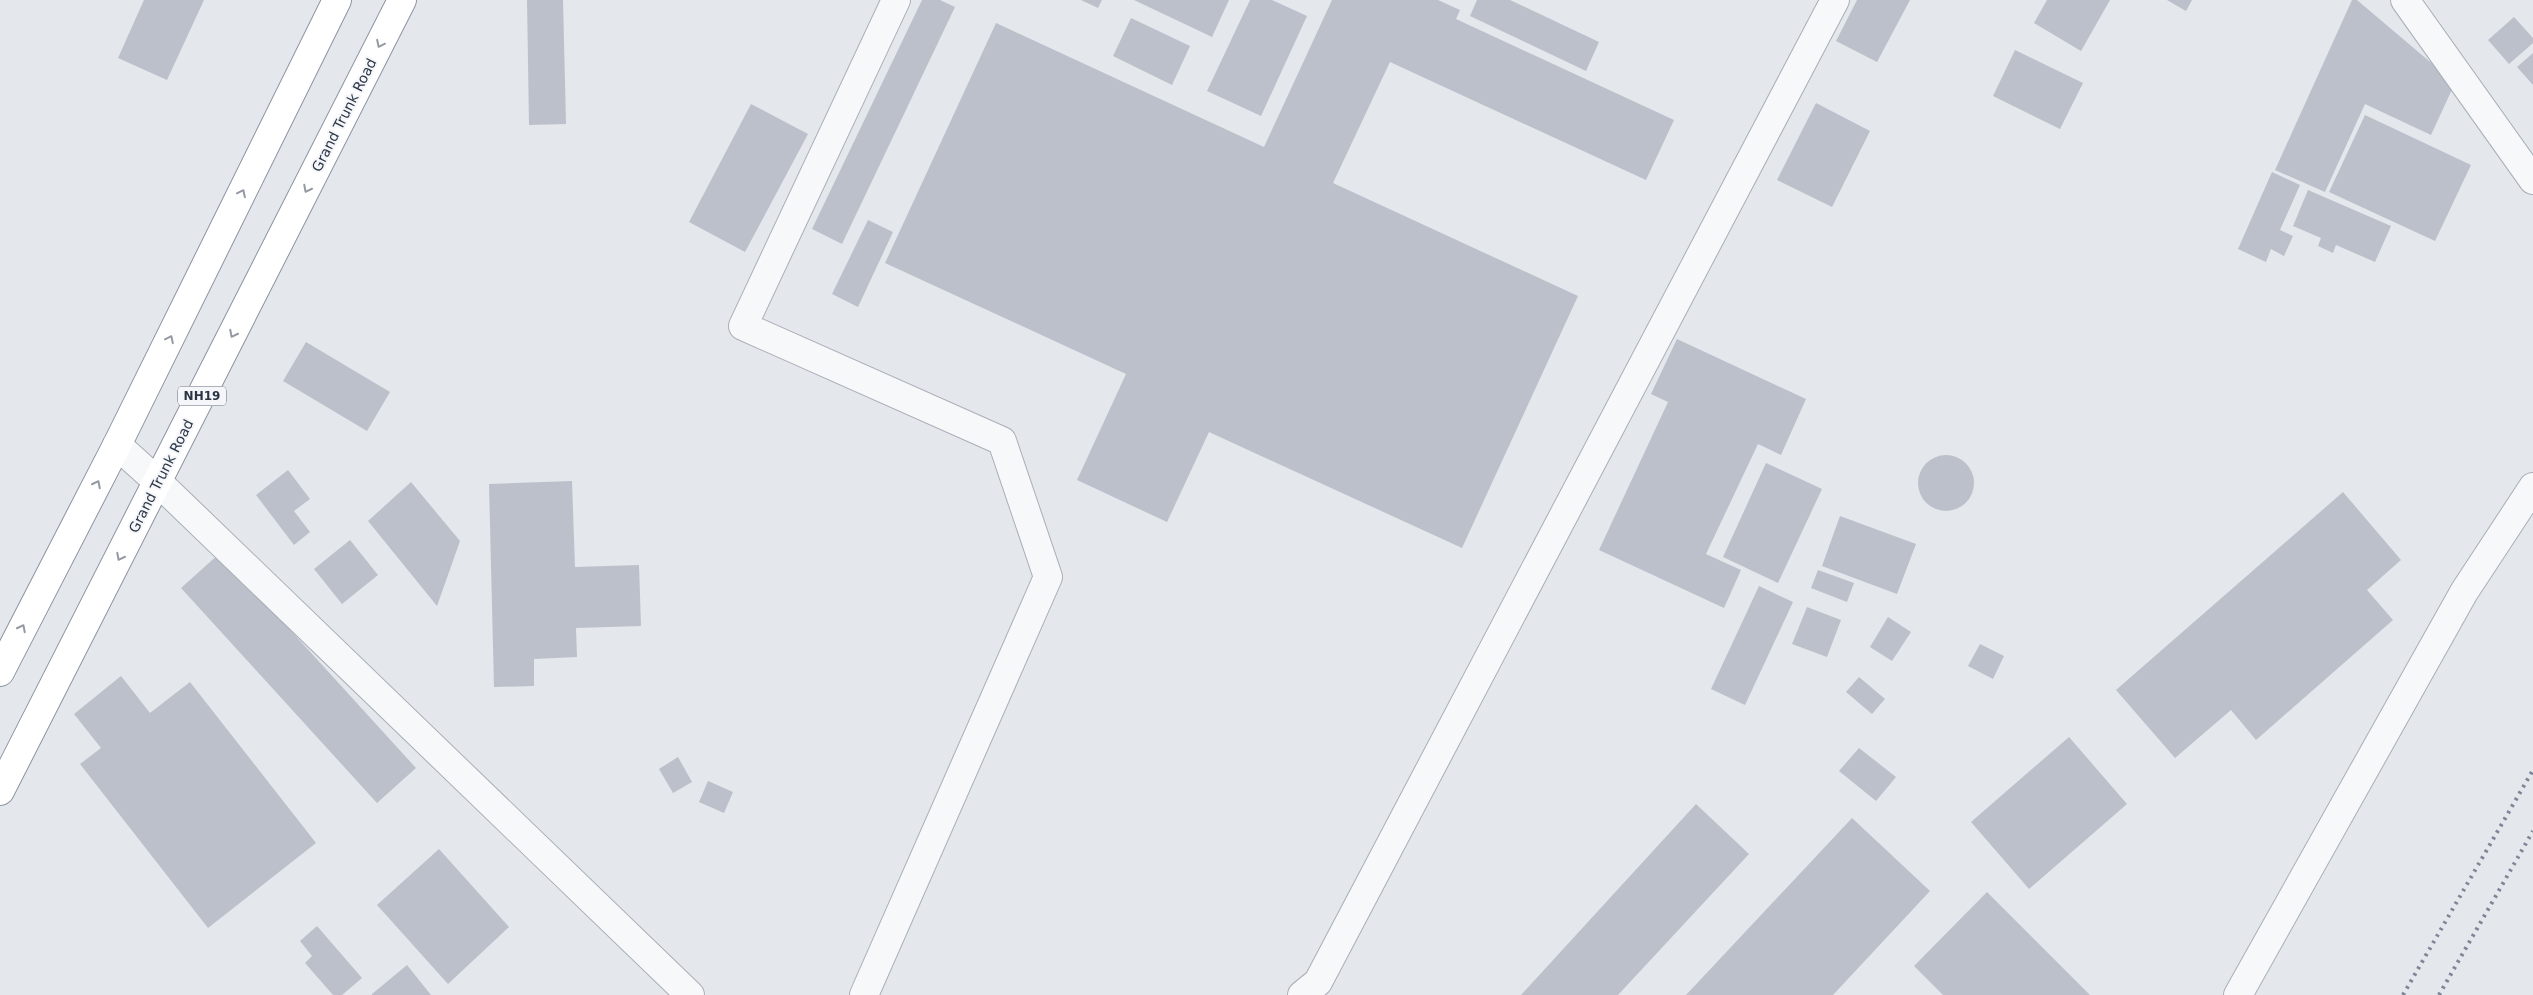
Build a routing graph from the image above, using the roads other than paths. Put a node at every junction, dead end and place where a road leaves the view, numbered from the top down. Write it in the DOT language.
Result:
graph roads {
  1 [pos="337,0"];
  2 [pos="402,0"];
  3 [pos="896,0"];
  4 [pos="2405,0"];
  5 [pos="1827,2"];
  6 [pos="2533,180"];
  7 [pos="117,445"];
  8 [pos="158,482"];
  9 [pos="2533,487"];
  10 [pos="0,672"];
  11 [pos="0,791"];
  12 [pos="690,995"];
  13 [pos="864,995"];
  14 [pos="1302,995"];
  15 [pos="2238,995"];
  7 -- 1 [label="highway, one-way"];
  2 -- 8 [label="highway, Grand Trunk Road / NH19, one-way"];
  3 -- 13 [label="street"];
  4 -- 6 [label="street"];
  5 -- 14 [label="street"];
  7 -- 8 [label="street"];
  10 -- 7 [label="highway, one-way"];
  8 -- 11 [label="highway, Grand Trunk Road / NH19, one-way"];
  8 -- 12 [label="street"];
  9 -- 15 [label="street"];
}
